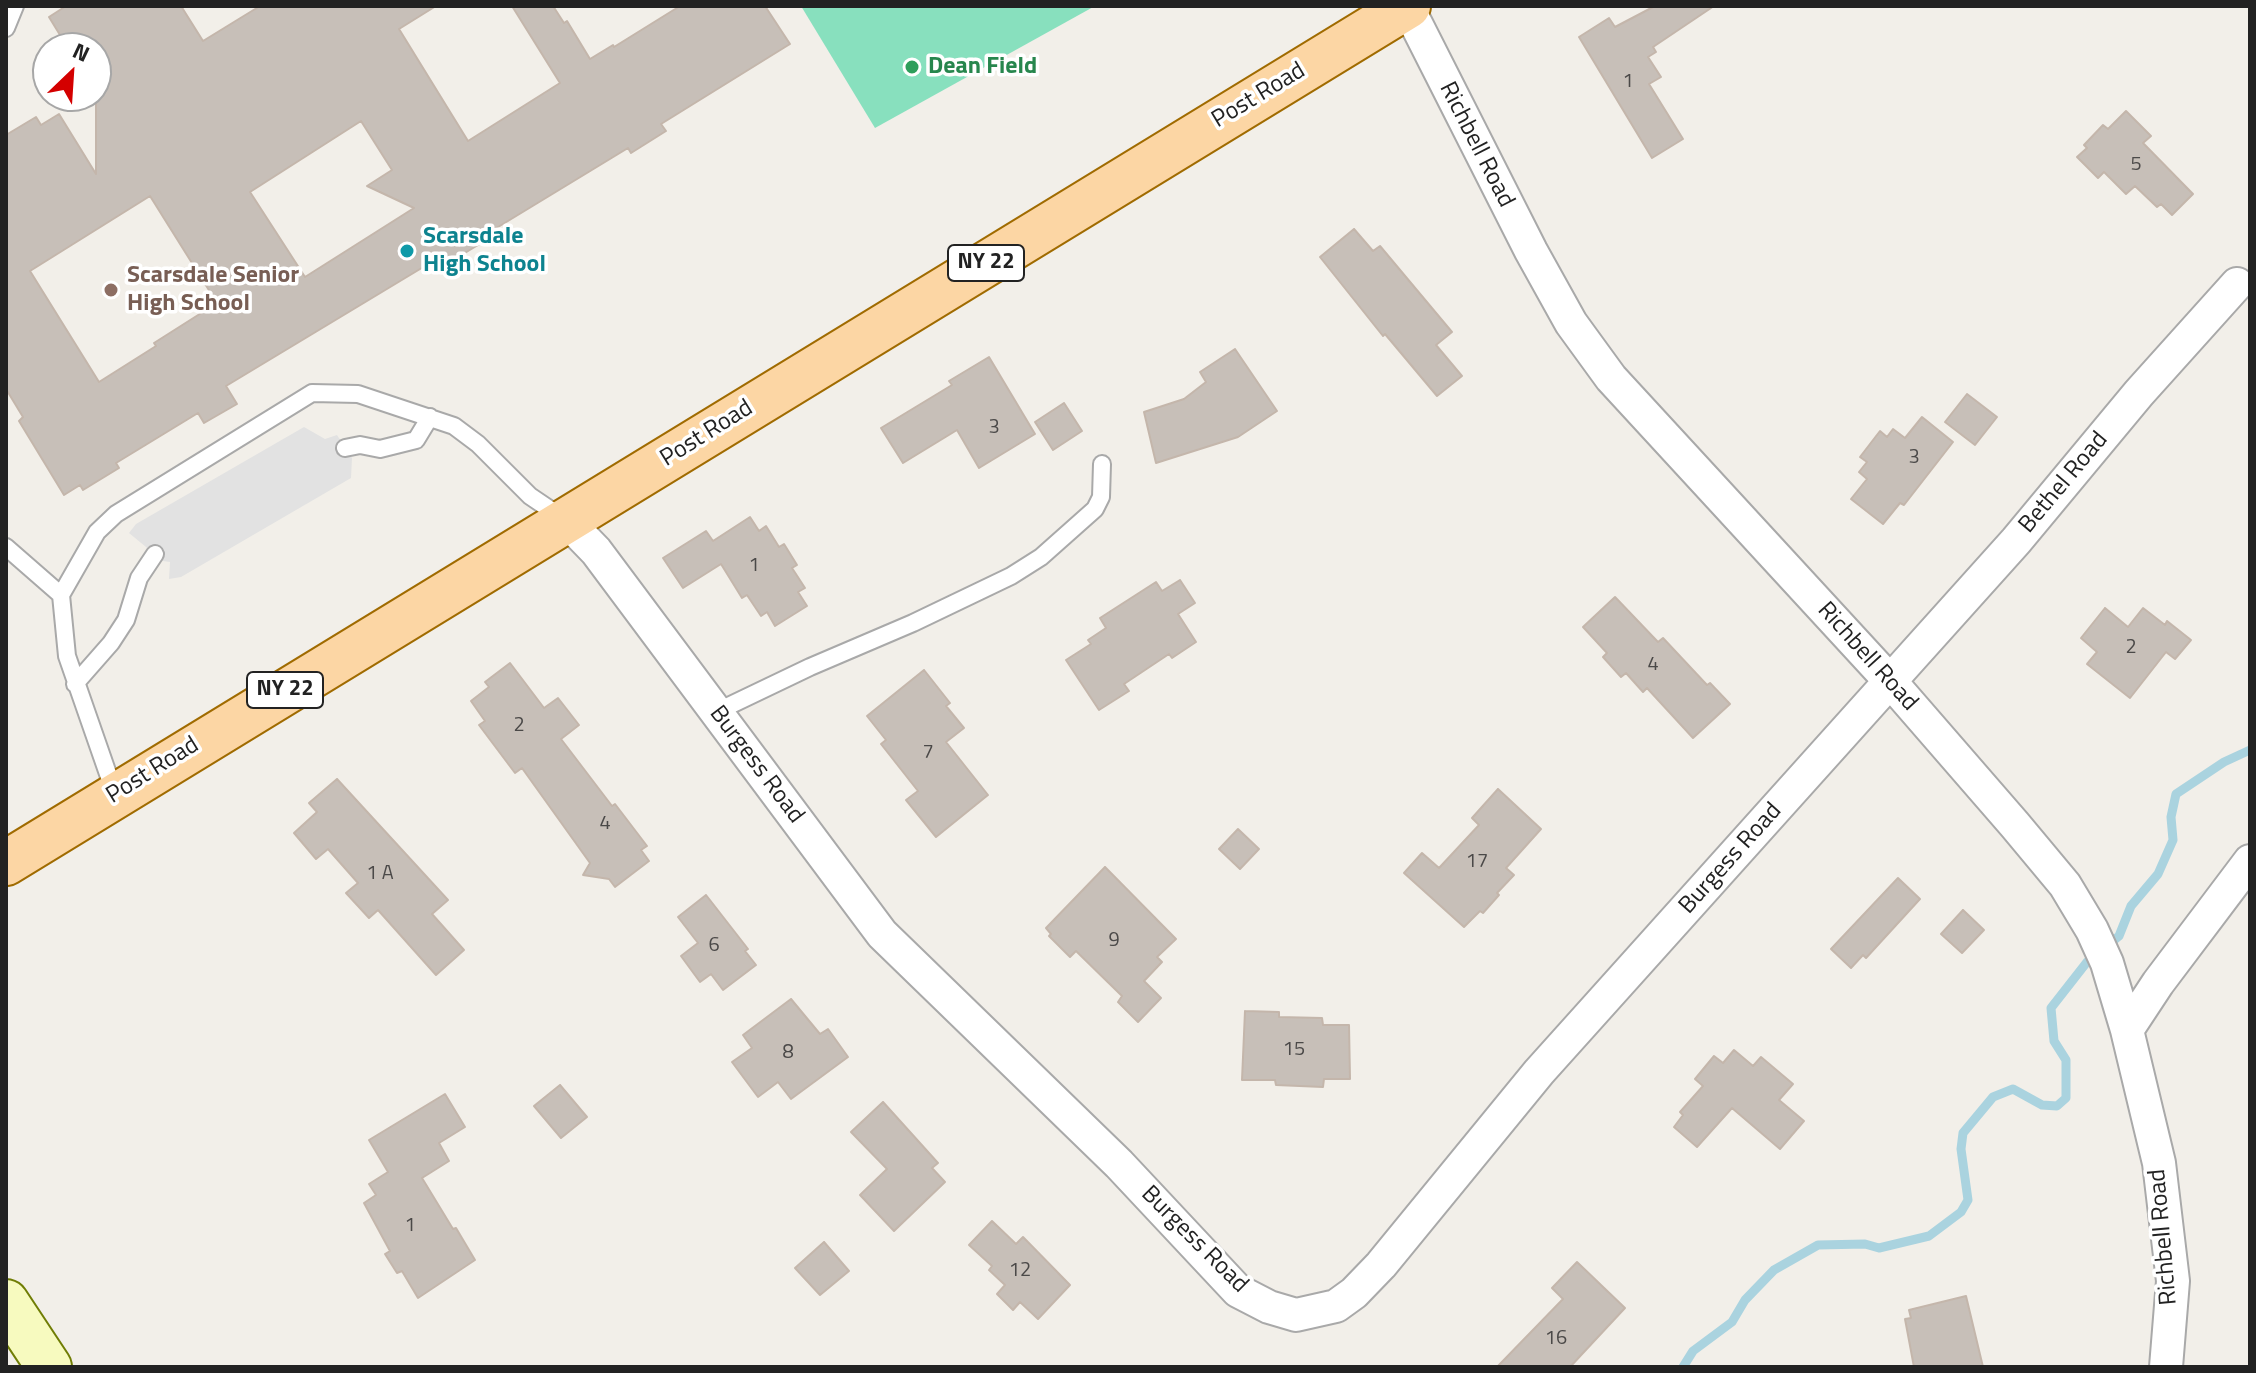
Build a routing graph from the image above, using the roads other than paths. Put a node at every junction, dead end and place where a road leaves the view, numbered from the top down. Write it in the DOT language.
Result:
graph roads {
  1 [pos="1408,6"];
  2 [pos="14,8"];
  3 [pos="6,28"];
  4 [pos="2237,284"];
  5 [pos="430,417"];
  6 [pos="345,448"];
  7 [pos="1102,464"];
  8 [pos="566,520"];
  9 [pos="6,547"];
  10 [pos="155,554"];
  11 [pos="61,595"];
  12 [pos="1890,681"];
  13 [pos="75,684"];
  14 [pos="716,712"];
  15 [pos="116,795"];
  16 [pos="2250,861"];
  17 [pos="6,863"];
  18 [pos="2127,1030"];
  19 [pos="6,1302"];
  20 [pos="49,1367"];
  21 [pos="2166,1367"];
  1 -- 8 [label="main road, Post Road / NY 22"];
  1 -- 12 [label="street, Richbell Road"];
  2 -- 3 [label="lane"];
  4 -- 12 [label="street, Bethel Road"];
  5 -- 6 [label="lane"];
  5 -- 8 [label="lane"];
  5 -- 11 [label="lane"];
  7 -- 14 [label="lane"];
  8 -- 14 [label="street, Burgess Road"];
  8 -- 15 [label="main road, Post Road / NY 22"];
  9 -- 11 [label="lane"];
  10 -- 13 [label="lane"];
  11 -- 13 [label="lane"];
  12 -- 14 [label="street, Burgess Road"];
  12 -- 18 [label="street, Richbell Road"];
  13 -- 15 [label="lane"];
  15 -- 17 [label="main road, Post Road / NY 22"];
  16 -- 18 [label="street"];
  18 -- 21 [label="street, Richbell Road"];
  19 -- 20 [label="street"];
}
